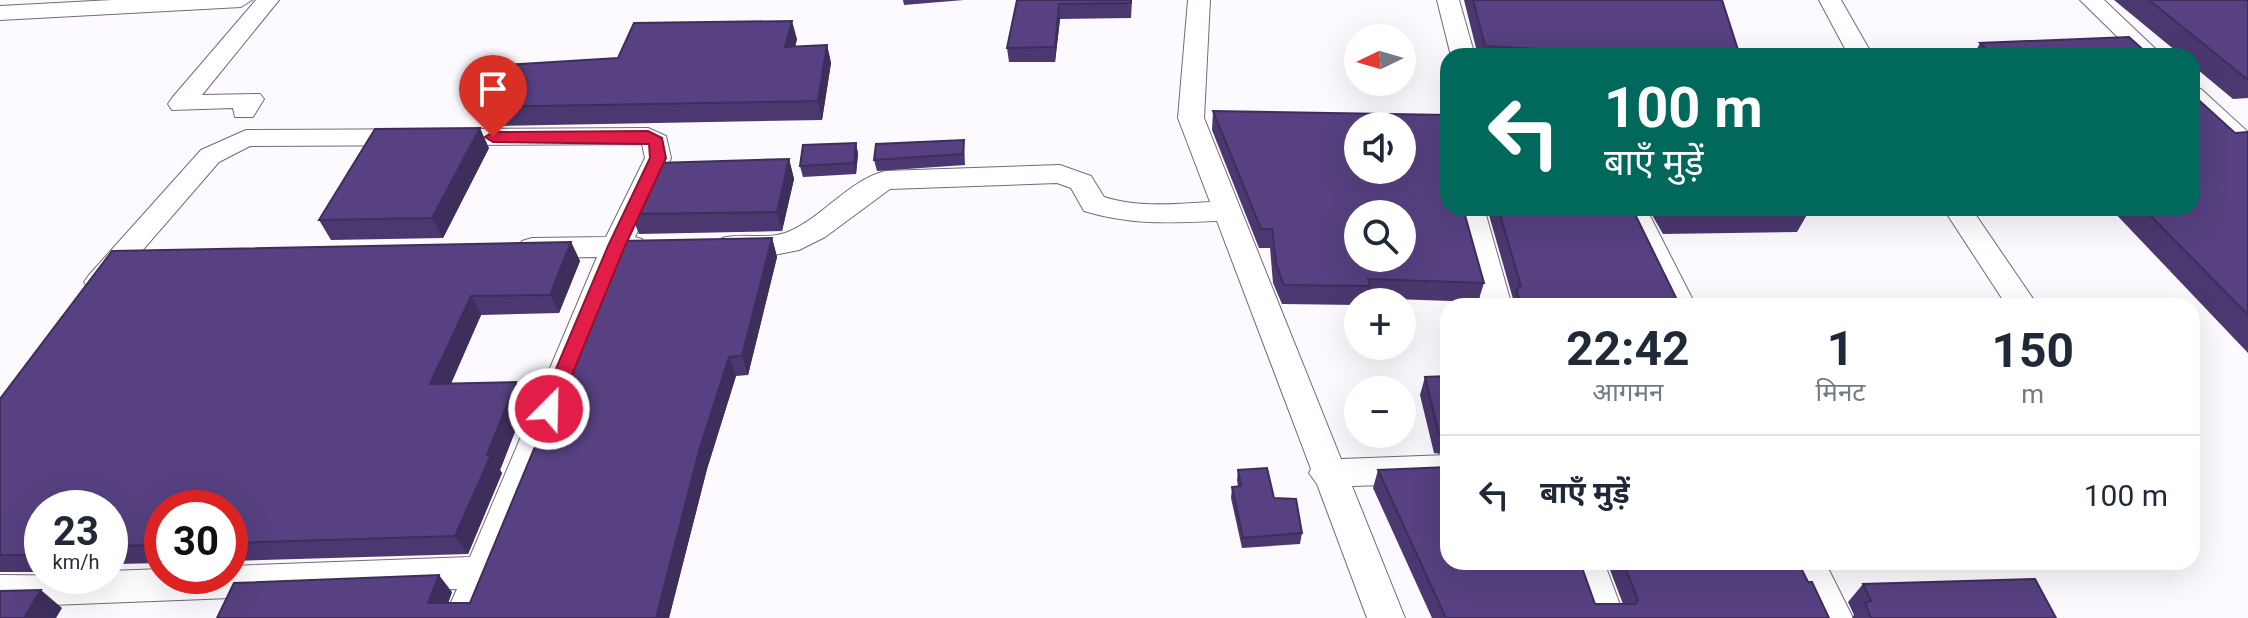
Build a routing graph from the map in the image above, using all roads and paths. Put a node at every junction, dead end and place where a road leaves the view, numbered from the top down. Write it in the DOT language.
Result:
graph roads {
  1 [pos="241,0"];
  2 [pos="268,0"];
  3 [pos="1199,0"];
  4 [pos="1448,0"];
  5 [pos="1830,0"];
  6 [pos="2091,0"];
  7 [pos="0,13"];
  8 [pos="1461,48"];
  9 [pos="1857,48"];
  10 [pos="2142,48"];
  11 [pos="2200,101"];
  12 [pos="244,111"];
  13 [pos="1191,118"];
  14 [pos="1221,118"];
  15 [pos="2248,146"];
  16 [pos="1230,211"];
  17 [pos="1472,216"];
  18 [pos="1636,216"];
  19 [pos="1962,216"];
  20 [pos="710,245"];
  21 [pos="616,246"];
  22 [pos="663,246"];
  23 [pos="507,249"];
  24 [pos="165,256"];
  25 [pos="118,257"];
  26 [pos="1495,298"];
  27 [pos="1677,298"];
  28 [pos="2018,298"];
  29 [pos="82,306"];
  30 [pos="1440,469"];
  31 [pos="1326,473"];
  32 [pos="1589,570"];
  33 [pos="1811,570"];
  34 [pos="481,572"];
  35 [pos="0,591"];
  36 [pos="463,618"];
  37 [pos="1386,618"];
  38 [pos="1606,618"];
  39 [pos="1834,618"];
  1 -- 7 [label="street"];
  2 -- 12 [label="street"];
  3 -- 13 [label="street"];
  4 -- 8 [label="street"];
  5 -- 9 [label="street"];
  6 -- 10 [label="street"];
  11 -- 15 [label="street"];
  13 -- 14 [label="street"];
  13 -- 16 [label="street"];
  16 -- 20 [label="street"];
  16 -- 31 [label="street"];
  17 -- 26 [label="street"];
  18 -- 27 [label="street"];
  19 -- 28 [label="street"];
  21 -- 22 [label="street"];
  21 -- 23 [label="street"];
  21 -- 25 [label="street"];
  21 -- 34 [label="street"];
  24 -- 25 [label="street"];
  25 -- 29 [label="street"];
  30 -- 31 [label="street"];
  31 -- 37 [label="street"];
  32 -- 38 [label="street"];
  33 -- 39 [label="street"];
  34 -- 35 [label="street"];
  34 -- 36 [label="street"];
}
